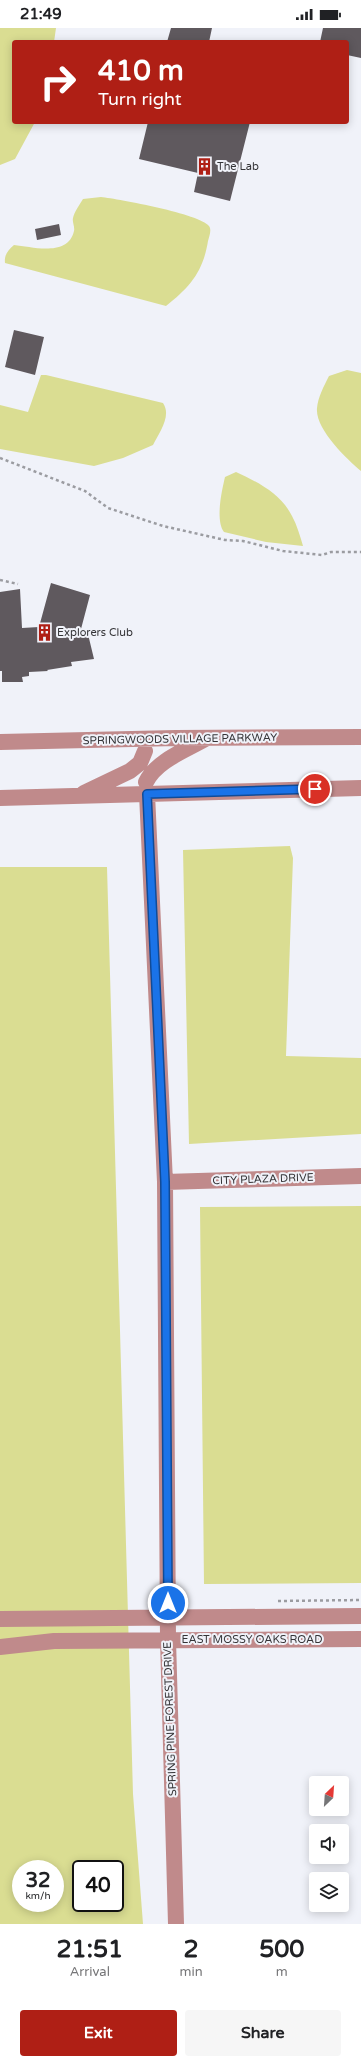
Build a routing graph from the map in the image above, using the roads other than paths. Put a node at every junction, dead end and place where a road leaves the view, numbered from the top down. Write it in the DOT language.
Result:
graph roads {
  1 [pos="361,737"];
  2 [pos="209,738"];
  3 [pos="0,742"];
  4 [pos="145,751"];
  5 [pos="147,788"];
  6 [pos="361,788"];
  7 [pos="79,796"];
  8 [pos="0,798"];
  9 [pos="361,1176"];
  10 [pos="165,1182"];
  11 [pos="361,1616"];
  12 [pos="168,1618"];
  13 [pos="0,1619"];
  14 [pos="168,1639"];
  15 [pos="361,1639"];
  16 [pos="0,1647"];
  17 [pos="176,1924"];
  1 -- 2 [label="street, SPRINGWOODS VILLAGE PARKWAY"];
  2 -- 3 [label="street, SPRINGWOODS VILLAGE PARKWAY"];
  2 -- 5 [label="street"];
  4 -- 7 [label="street"];
  5 -- 6 [label="street"];
  5 -- 7 [label="street"];
  5 -- 10 [label="street, SPRING PINE FOREST DRIVE"];
  7 -- 8 [label="street"];
  9 -- 10 [label="street, CITY PLAZA DRIVE"];
  10 -- 12 [label="street, SPRING PINE FOREST DRIVE"];
  11 -- 12 [label="street, EAST MOSSY OAKS ROAD"];
  12 -- 13 [label="street, EAST MOSSY OAKS ROAD"];
  12 -- 14 [label="street, SPRING PINE FOREST DRIVE"];
  14 -- 15 [label="street, EAST MOSSY OAKS ROAD"];
  14 -- 16 [label="street, EAST MOSSY OAKS ROAD"];
  14 -- 17 [label="street, SPRING PINE FOREST DRIVE"];
}
